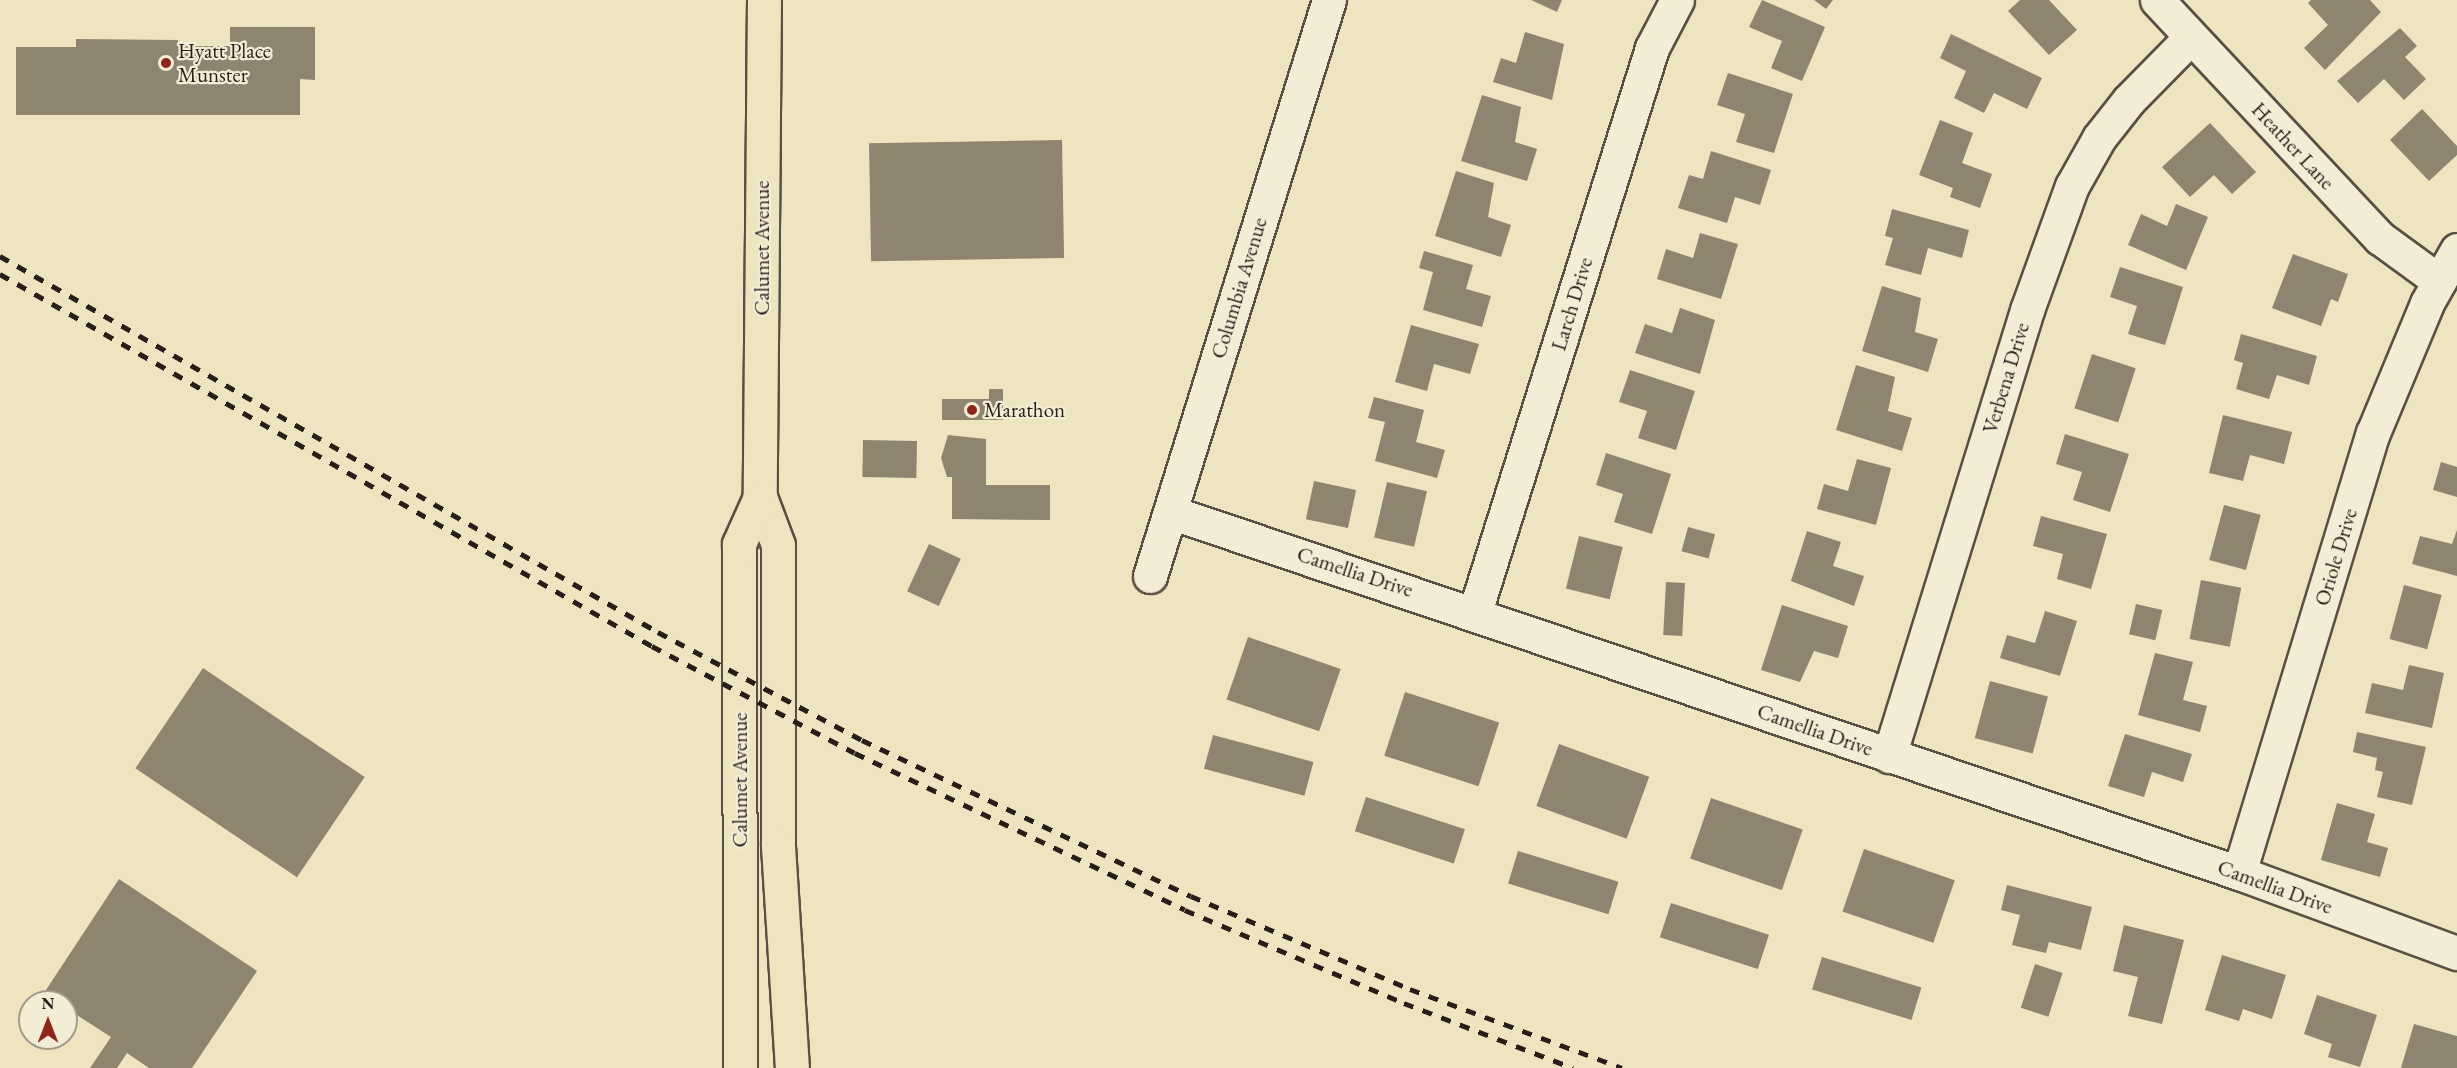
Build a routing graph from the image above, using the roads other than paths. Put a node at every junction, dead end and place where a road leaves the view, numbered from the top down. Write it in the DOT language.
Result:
graph roads {
  1 [pos="764,0"];
  2 [pos="1329,0"];
  3 [pos="1677,0"];
  4 [pos="2157,0"];
  5 [pos="2192,37"];
  6 [pos="2457,250"];
  7 [pos="2439,281"];
  8 [pos="760,497"];
  9 [pos="1170,512"];
  10 [pos="1150,576"];
  11 [pos="1475,612"];
  12 [pos="1889,756"];
  13 [pos="2240,873"];
  14 [pos="2457,953"];
  15 [pos="740,1068"];
  16 [pos="792,1068"];
  1 -- 8 [label="main road, Calumet Avenue"];
  2 -- 9 [label="street, Columbia Avenue"];
  3 -- 11 [label="street, Larch Drive"];
  4 -- 5 [label="street, Heather Lane"];
  5 -- 7 [label="street, Heather Lane"];
  5 -- 12 [label="street, Verbena Drive"];
  6 -- 7 [label="street, Oriole Drive"];
  7 -- 13 [label="street, Oriole Drive"];
  8 -- 15 [label="main road, Calumet Avenue"];
  8 -- 16 [label="main road, Calumet Avenue"];
  9 -- 10 [label="street, Columbia Avenue"];
  9 -- 11 [label="street, Camellia Drive"];
  11 -- 12 [label="street, Camellia Drive"];
  12 -- 13 [label="street, Camellia Drive"];
  13 -- 14 [label="street, Camellia Drive"];
}
